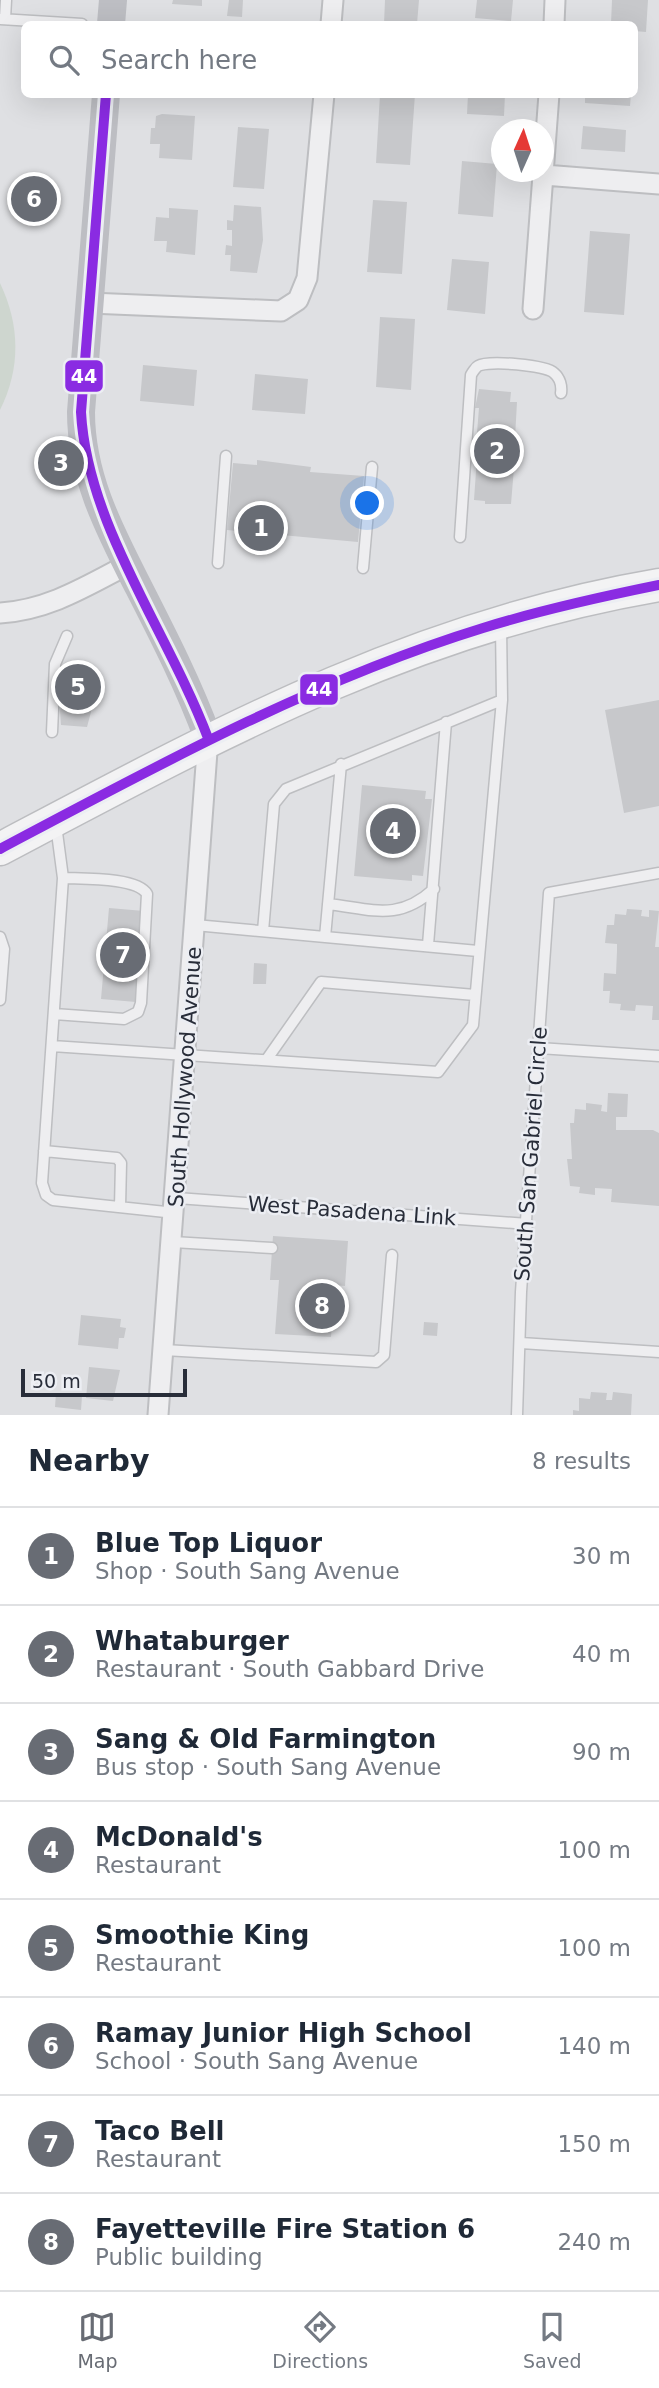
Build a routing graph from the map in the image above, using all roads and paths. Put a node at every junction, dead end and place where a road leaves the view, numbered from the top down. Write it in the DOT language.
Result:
graph roads {
  1 [pos="6,0"];
  2 [pos="113,0"];
  3 [pos="333,0"];
  4 [pos="555,0"];
  5 [pos="2,19"];
  6 [pos="34,21"];
  7 [pos="111,21"];
  8 [pos="331,21"];
  9 [pos="554,21"];
  10 [pos="106,98"];
  11 [pos="324,98"];
  12 [pos="549,98"];
  13 [pos="547,119"];
  14 [pos="554,176"];
  15 [pos="543,182"];
  16 [pos="659,184"];
  17 [pos="90,303"];
  18 [pos="533,309"];
  19 [pos="561,393"];
  20 [pos="226,456"];
  21 [pos="372,467"];
  22 [pos="460,537"];
  23 [pos="218,563"];
  24 [pos="127,565"];
  25 [pos="363,568"];
  26 [pos="659,585"];
  27 [pos="0,612"];
  28 [pos="501,620"];
  29 [pos="67,636"];
  30 [pos="502,700"];
  31 [pos="446,722"];
  32 [pos="52,732"];
  33 [pos="208,738"];
  34 [pos="341,764"];
  35 [pos="55,820"];
  36 [pos="0,849"];
  37 [pos="659,873"];
  38 [pos="63,878"];
  39 [pos="434,888"];
  40 [pos="328,904"];
  41 [pos="195,925"];
  42 [pos="263,931"];
  43 [pos="0,937"];
  44 [pos="324,937"];
  45 [pos="428,945"];
  46 [pos="478,951"];
  47 [pos="475,995"];
  48 [pos="0,1000"];
  49 [pos="54,1014"];
  50 [pos="52,1046"];
  51 [pos="539,1048"];
  52 [pos="187,1052"];
  53 [pos="659,1056"];
  54 [pos="267,1059"];
  55 [pos="44,1151"];
  56 [pos="176,1206"];
  57 [pos="120,1207"];
  58 [pos="528,1224"];
  59 [pos="173,1242"];
  60 [pos="272,1248"];
  61 [pos="392,1255"];
  62 [pos="521,1343"];
  63 [pos="164,1350"];
  64 [pos="659,1352"];
  65 [pos="159,1415"];
  66 [pos="517,1415"];
  1 -- 5 [label="lane"];
  2 -- 7 [label="street"];
  3 -- 8 [label="street"];
  4 -- 9 [label="street"];
  5 -- 6 [label="lane"];
  10 -- 17 [label="street"];
  11 -- 17 [label="street"];
  12 -- 13 [label="street"];
  14 -- 16 [label="street"];
  15 -- 18 [label="street"];
  17 -- 24 [label="street"];
  19 -- 22 [label="lane"];
  20 -- 23 [label="lane"];
  21 -- 25 [label="lane"];
  24 -- 27 [label="street"];
  24 -- 33 [label="street"];
  26 -- 28 [label="main road"];
  28 -- 30 [label="lane"];
  28 -- 33 [label="main road"];
  29 -- 32 [label="lane"];
  30 -- 31 [label="lane"];
  30 -- 46 [label="lane"];
  31 -- 34 [label="lane"];
  31 -- 39 [label="lane"];
  33 -- 35 [label="main road"];
  33 -- 41 [label="street, South Hollywood Avenue"];
  34 -- 40 [label="lane"];
  34 -- 42 [label="lane"];
  35 -- 36 [label="main road"];
  35 -- 38 [label="lane"];
  37 -- 51 [label="lane, South San Gabriel Circle"];
  38 -- 49 [label="lane"];
  38 -- 49 [label="lane"];
  39 -- 40 [label="lane"];
  39 -- 45 [label="lane"];
  40 -- 44 [label="lane"];
  41 -- 42 [label="lane"];
  41 -- 52 [label="street, South Hollywood Avenue"];
  42 -- 44 [label="lane"];
  43 -- 48 [label="lane"];
  44 -- 45 [label="lane"];
  45 -- 46 [label="lane"];
  46 -- 47 [label="lane"];
  47 -- 54 [label="lane"];
  47 -- 54 [label="lane"];
  49 -- 50 [label="lane"];
  50 -- 52 [label="lane"];
  50 -- 55 [label="lane"];
  51 -- 53 [label="lane"];
  51 -- 58 [label="lane, South San Gabriel Circle"];
  52 -- 54 [label="lane"];
  52 -- 56 [label="street, South Hollywood Avenue"];
  55 -- 57 [label="lane, West Pasadena Link"];
  55 -- 57 [label="lane"];
  56 -- 57 [label="lane, West Pasadena Link"];
  56 -- 58 [label="lane, West Pasadena Link"];
  56 -- 59 [label="street, South Hollywood Avenue"];
  58 -- 62 [label="lane, South San Gabriel Circle"];
  59 -- 60 [label="lane"];
  59 -- 63 [label="street, South Hollywood Avenue"];
  61 -- 63 [label="lane"];
  62 -- 64 [label="lane"];
  62 -- 66 [label="lane, South San Gabriel Circle"];
  63 -- 65 [label="street, South Hollywood Avenue"];
}
